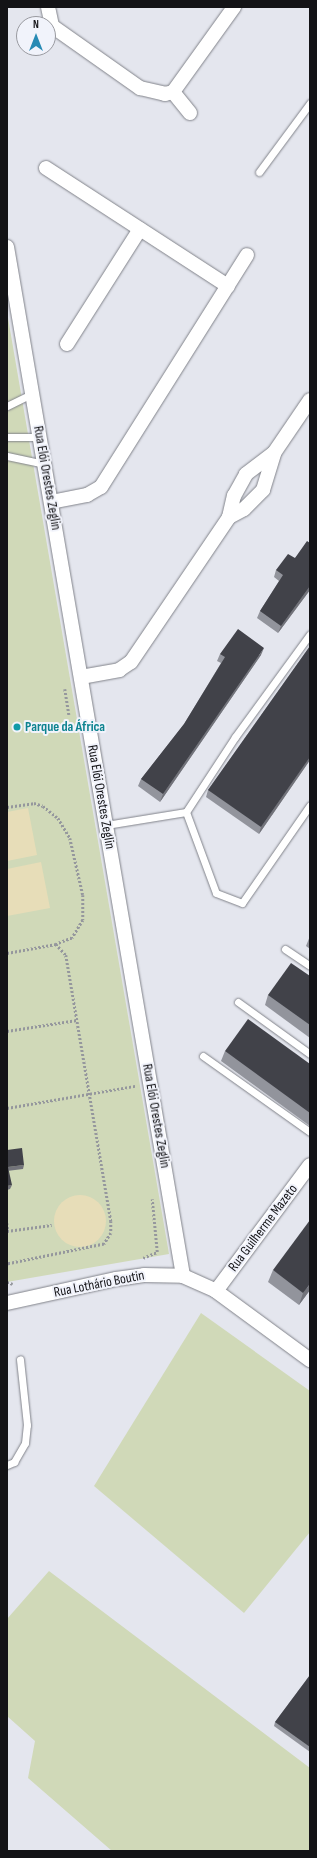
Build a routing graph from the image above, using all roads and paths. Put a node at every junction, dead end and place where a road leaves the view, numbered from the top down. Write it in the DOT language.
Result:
graph roads {
  1 [pos="48,7"];
  2 [pos="234,7"];
  3 [pos="173,92"];
  4 [pos="310,103"];
  5 [pos="190,113"];
  6 [pos="46,168"];
  7 [pos="259,172"];
  8 [pos="140,229"];
  9 [pos="7,247"];
  10 [pos="247,255"];
  11 [pos="228,286"];
  12 [pos="67,344"];
  13 [pos="32,394"];
  14 [pos="310,400"];
  15 [pos="7,406"];
  16 [pos="7,436"];
  17 [pos="40,437"];
  18 [pos="274,453"];
  19 [pos="7,456"];
  20 [pos="44,464"];
  21 [pos="51,502"];
  22 [pos="229,517"];
  23 [pos="310,634"];
  24 [pos="81,677"];
  25 [pos="64,685"];
  26 [pos="70,719"];
  27 [pos="310,805"];
  28 [pos="7,807"];
  29 [pos="186,812"];
  30 [pos="106,825"];
  31 [pos="56,944"];
  32 [pos="285,949"];
  33 [pos="7,953"];
  34 [pos="310,966"];
  35 [pos="238,1002"];
  36 [pos="77,1020"];
  37 [pos="7,1031"];
  38 [pos="310,1054"];
  39 [pos="203,1056"];
  40 [pos="133,1079"];
  41 [pos="134,1086"];
  42 [pos="90,1094"];
  43 [pos="136,1094"];
  44 [pos="7,1108"];
  45 [pos="310,1132"];
  46 [pos="310,1165"];
  47 [pos="152,1196"];
  48 [pos="7,1223"];
  49 [pos="52,1225"];
  50 [pos="7,1231"];
  51 [pos="136,1260"];
  52 [pos="7,1264"];
  53 [pos="183,1276"];
  54 [pos="20,1283"];
  55 [pos="7,1284"];
  56 [pos="216,1292"];
  57 [pos="7,1303"];
  58 [pos="20,1359"];
  59 [pos="310,1360"];
  60 [pos="7,1465"];
  1 -- 3 [label="street"];
  2 -- 3 [label="street"];
  3 -- 5 [label="street"];
  4 -- 7 [label="lane"];
  6 -- 8 [label="street"];
  8 -- 11 [label="street"];
  8 -- 12 [label="street"];
  9 -- 13 [label="street, Rua Elói Orestes Zeglin"];
  10 -- 11 [label="street"];
  11 -- 21 [label="street"];
  13 -- 15 [label="lane"];
  13 -- 17 [label="street, Rua Elói Orestes Zeglin"];
  14 -- 18 [label="street"];
  16 -- 17 [label="lane"];
  17 -- 20 [label="street, Rua Elói Orestes Zeglin"];
  18 -- 22 [label="street"];
  18 -- 22 [label="street"];
  19 -- 20 [label="lane"];
  20 -- 21 [label="street, Rua Elói Orestes Zeglin"];
  21 -- 24 [label="street, Rua Elói Orestes Zeglin"];
  22 -- 24 [label="street"];
  23 -- 29 [label="lane"];
  24 -- 30 [label="street, Rua Elói Orestes Zeglin"];
  25 -- 26 [label="path"];
  27 -- 29 [label="lane"];
  28 -- 31 [label="path"];
  29 -- 30 [label="lane"];
  30 -- 53 [label="street, Rua Elói Orestes Zeglin"];
  31 -- 33 [label="path"];
  31 -- 36 [label="path"];
  32 -- 34 [label="lane"];
  35 -- 38 [label="lane"];
  36 -- 37 [label="path"];
  36 -- 42 [label="path"];
  39 -- 45 [label="lane"];
  40 -- 41 [label="path"];
  41 -- 42 [label="path"];
  41 -- 43 [label="path"];
  42 -- 44 [label="path"];
  42 -- 52 [label="path"];
  46 -- 56 [label="street, Rua Guilherme Mazeto"];
  47 -- 51 [label="path"];
  48 -- 50 [label="path"];
  49 -- 50 [label="path"];
  53 -- 56 [label="street, Rua Lothário Boutin"];
  53 -- 57 [label="street, Rua Lothário Boutin"];
  54 -- 55 [label="path"];
  56 -- 59 [label="street, Rua Lothário Boutin"];
  58 -- 60 [label="lane"];
}
